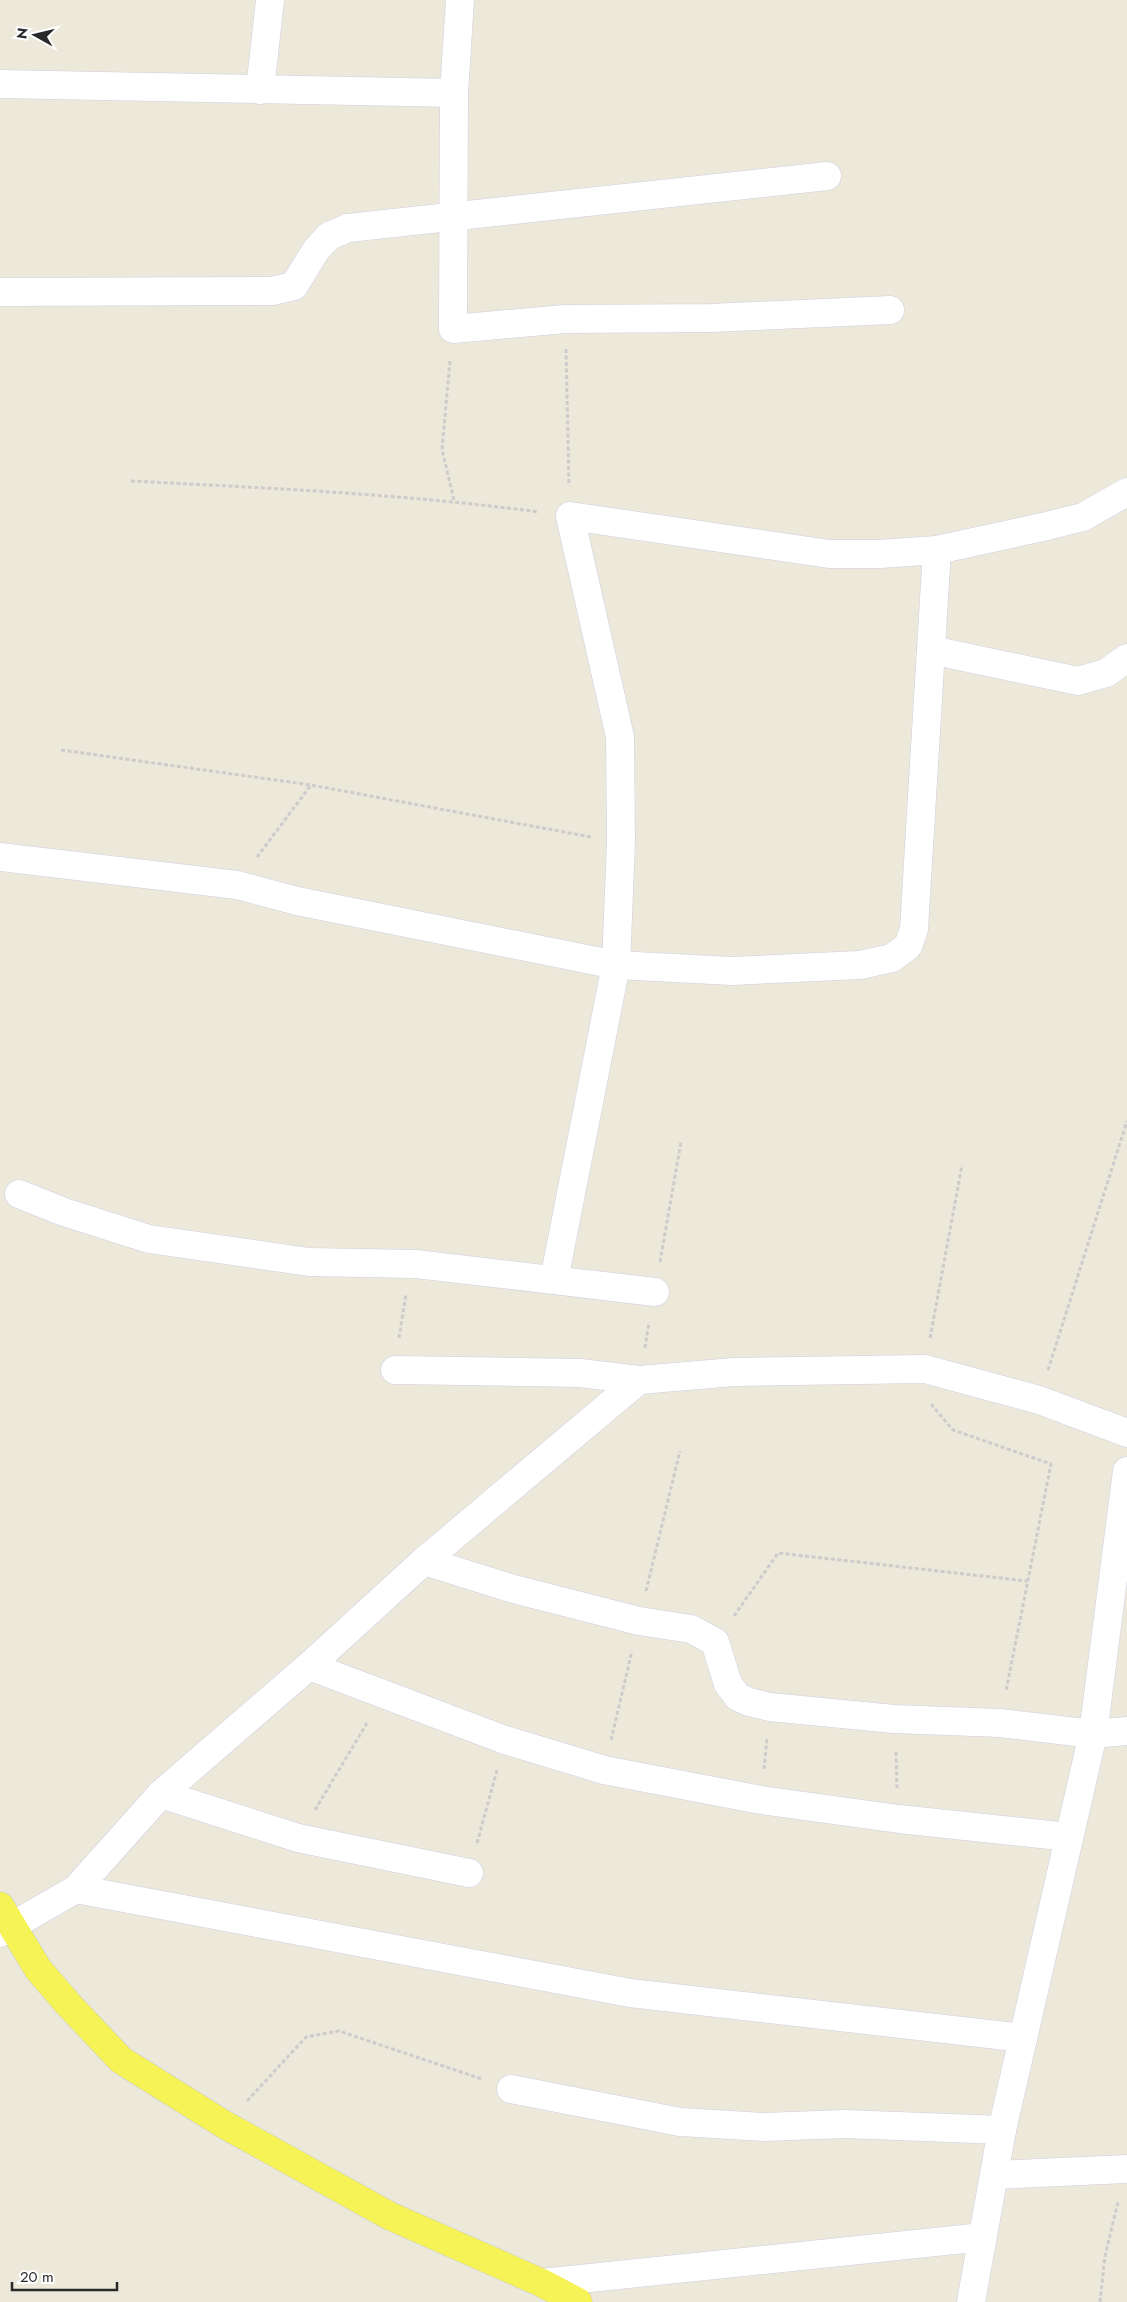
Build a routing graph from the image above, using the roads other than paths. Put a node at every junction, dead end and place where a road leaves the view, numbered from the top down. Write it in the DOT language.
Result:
graph roads {
  1 [pos="270,0"];
  2 [pos="460,0"];
  3 [pos="0,84"];
  4 [pos="260,90"];
  5 [pos="454,93"];
  6 [pos="827,176"];
  7 [pos="453,216"];
  8 [pos="0,292"];
  9 [pos="890,310"];
  10 [pos="1127,492"];
  11 [pos="937,550"];
  12 [pos="931,650"];
  13 [pos="1127,658"];
  14 [pos="0,857"];
  15 [pos="616,965"];
  16 [pos="19,1194"];
  17 [pos="554,1280"];
  18 [pos="655,1292"];
  19 [pos="395,1370"];
  20 [pos="639,1380"];
  21 [pos="1127,1433"];
  22 [pos="1127,1471"];
  23 [pos="424,1561"];
  24 [pos="309,1666"];
  25 [pos="1127,1731"];
  26 [pos="1093,1734"];
  27 [pos="161,1794"];
  28 [pos="1069,1836"];
  29 [pos="469,1873"];
  30 [pos="76,1889"];
  31 [pos="4,1921"];
  32 [pos="1023,2038"];
  33 [pos="511,2089"];
  34 [pos="1002,2130"];
  35 [pos="1127,2169"];
  36 [pos="994,2175"];
  37 [pos="983,2237"];
  38 [pos="542,2283"];
  39 [pos="578,2302"];
  40 [pos="971,2302"];
  1 -- 4 [label="street"];
  2 -- 5 [label="street"];
  3 -- 4 [label="street"];
  4 -- 5 [label="street"];
  5 -- 7 [label="street"];
  6 -- 7 [label="street"];
  7 -- 8 [label="street"];
  7 -- 9 [label="street"];
  10 -- 11 [label="street"];
  11 -- 12 [label="street"];
  11 -- 15 [label="street"];
  12 -- 13 [label="street"];
  12 -- 15 [label="street"];
  14 -- 15 [label="street"];
  15 -- 17 [label="street"];
  16 -- 17 [label="street"];
  17 -- 18 [label="street"];
  19 -- 20 [label="street"];
  20 -- 21 [label="street"];
  20 -- 23 [label="street"];
  22 -- 26 [label="street"];
  23 -- 24 [label="street"];
  23 -- 26 [label="street"];
  24 -- 27 [label="street"];
  24 -- 28 [label="street"];
  25 -- 26 [label="street"];
  26 -- 28 [label="street"];
  27 -- 29 [label="street"];
  27 -- 30 [label="street"];
  28 -- 32 [label="street"];
  30 -- 31 [label="street"];
  30 -- 32 [label="street"];
  31 -- 38 [label="main road"];
  32 -- 34 [label="street"];
  33 -- 34 [label="street"];
  34 -- 36 [label="street"];
  35 -- 36 [label="street"];
  36 -- 37 [label="street"];
  37 -- 38 [label="street"];
  37 -- 40 [label="street"];
  38 -- 39 [label="main road"];
}
